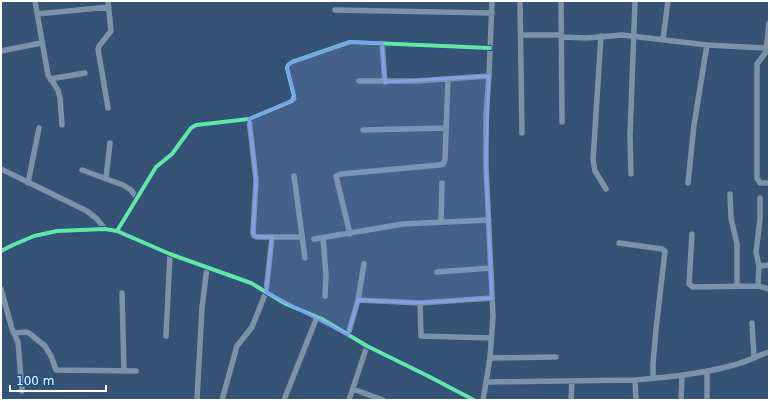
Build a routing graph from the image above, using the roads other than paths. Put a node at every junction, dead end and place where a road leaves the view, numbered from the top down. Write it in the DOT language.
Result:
graph roads {
  1 [pos="35,1"];
  2 [pos="492,1"];
  3 [pos="520,1"];
  4 [pos="560,1"];
  5 [pos="635,1"];
  6 [pos="668,1"];
  7 [pos="109,4"];
  8 [pos="335,10"];
  9 [pos="492,13"];
  10 [pos="37,14"];
  11 [pos="769,23"];
  12 [pos="521,35"];
  13 [pos="561,36"];
  14 [pos="601,36"];
  15 [pos="634,36"];
  16 [pos="663,39"];
  17 [pos="41,43"];
  18 [pos="382,43"];
  19 [pos="707,45"];
  20 [pos="490,48"];
  21 [pos="766,48"];
  22 [pos="1,51"];
  23 [pos="85,73"];
  24 [pos="489,76"];
  25 [pos="50,79"];
  26 [pos="448,80"];
  27 [pos="359,81"];
  28 [pos="385,82"];
  29 [pos="108,108"];
  30 [pos="249,118"];
  31 [pos="562,122"];
  32 [pos="62,126"];
  33 [pos="39,128"];
  34 [pos="446,128"];
  35 [pos="363,130"];
  36 [pos="522,133"];
  37 [pos="110,143"];
  38 [pos="1,169"];
  39 [pos="82,170"];
  40 [pos="631,174"];
  41 [pos="294,176"];
  42 [pos="106,178"];
  43 [pos="688,182"];
  44 [pos="28,183"];
  45 [pos="442,183"];
  46 [pos="769,183"];
  47 [pos="606,189"];
  48 [pos="730,194"];
  49 [pos="137,198"];
  50 [pos="760,198"];
  51 [pos="489,220"];
  52 [pos="441,222"];
  53 [pos="105,229"];
  54 [pos="117,232"];
  55 [pos="350,234"];
  56 [pos="692,234"];
  57 [pos="272,237"];
  58 [pos="302,237"];
  59 [pos="323,238"];
  60 [pos="314,239"];
  61 [pos="619,243"];
  62 [pos="1,251"];
  63 [pos="170,254"];
  64 [pos="305,258"];
  65 [pos="364,264"];
  66 [pos="769,265"];
  67 [pos="759,266"];
  68 [pos="207,267"];
  69 [pos="491,268"];
  70 [pos="437,272"];
  71 [pos="737,286"];
  72 [pos="758,286"];
  73 [pos="1,289"];
  74 [pos="769,289"];
  75 [pos="122,292"];
  76 [pos="266,292"];
  77 [pos="325,296"];
  78 [pos="492,298"];
  79 [pos="358,300"];
  80 [pos="420,302"];
  81 [pos="317,317"];
  82 [pos="752,323"];
  83 [pos="14,333"];
  84 [pos="348,335"];
  85 [pos="166,336"];
  86 [pos="491,338"];
  87 [pos="367,346"];
  88 [pos="769,352"];
  89 [pos="556,357"];
  90 [pos="490,358"];
  91 [pos="754,358"];
  92 [pos="707,370"];
  93 [pos="124,371"];
  94 [pos="136,372"];
  95 [pos="682,375"];
  96 [pos="653,378"];
  97 [pos="635,380"];
  98 [pos="572,381"];
  99 [pos="486,382"];
  100 [pos="353,389"];
  101 [pos="22,391"];
  102 [pos="197,400"];
  103 [pos="222,400"];
  104 [pos="284,400"];
  105 [pos="349,400"];
  106 [pos="383,400"];
  107 [pos="474,400"];
  108 [pos="483,400"];
  109 [pos="571,400"];
  110 [pos="636,400"];
  111 [pos="681,400"];
  112 [pos="707,400"];
  1 -- 10 [label="street"];
  2 -- 9 [label="street"];
  3 -- 12 [label="street"];
  4 -- 13 [label="street"];
  5 -- 15 [label="street"];
  6 -- 16 [label="street"];
  7 -- 10 [label="street"];
  7 -- 29 [label="street"];
  8 -- 9 [label="street"];
  9 -- 20 [label="street"];
  10 -- 17 [label="street"];
  11 -- 21 [label="street"];
  12 -- 13 [label="street"];
  12 -- 36 [label="street"];
  13 -- 14 [label="street"];
  13 -- 31 [label="street"];
  14 -- 15 [label="street"];
  14 -- 47 [label="street"];
  15 -- 16 [label="street"];
  15 -- 40 [label="street"];
  16 -- 19 [label="street"];
  17 -- 22 [label="street"];
  17 -- 25 [label="street"];
  18 -- 20 [label="street"];
  18 -- 28 [label="street"];
  18 -- 30 [label="street"];
  19 -- 21 [label="street"];
  19 -- 43 [label="street"];
  20 -- 24 [label="street"];
  21 -- 46 [label="street"];
  23 -- 25 [label="street"];
  24 -- 26 [label="street"];
  24 -- 51 [label="street"];
  25 -- 32 [label="street"];
  26 -- 28 [label="street"];
  26 -- 34 [label="street"];
  27 -- 28 [label="street"];
  30 -- 49 [label="street"];
  30 -- 57 [label="street"];
  33 -- 44 [label="street"];
  34 -- 35 [label="street"];
  34 -- 55 [label="street"];
  37 -- 42 [label="street"];
  38 -- 44 [label="street"];
  39 -- 42 [label="street"];
  41 -- 58 [label="street"];
  42 -- 49 [label="street"];
  44 -- 53 [label="street"];
  45 -- 52 [label="street"];
  48 -- 71 [label="street"];
  49 -- 54 [label="street"];
  50 -- 67 [label="street"];
  51 -- 52 [label="street"];
  51 -- 69 [label="street"];
  52 -- 55 [label="street"];
  53 -- 54 [label="street"];
  53 -- 62 [label="street"];
  54 -- 63 [label="street"];
  55 -- 59 [label="street"];
  56 -- 71 [label="street"];
  57 -- 58 [label="street"];
  57 -- 76 [label="street"];
  58 -- 64 [label="street"];
  59 -- 60 [label="street"];
  59 -- 77 [label="street"];
  61 -- 96 [label="street"];
  63 -- 68 [label="street"];
  63 -- 85 [label="street"];
  65 -- 79 [label="street"];
  66 -- 67 [label="street"];
  67 -- 72 [label="street"];
  68 -- 76 [label="street"];
  68 -- 102 [label="street"];
  69 -- 70 [label="street"];
  69 -- 78 [label="street"];
  71 -- 72 [label="street"];
  72 -- 74 [label="street"];
  73 -- 83 [label="street"];
  75 -- 93 [label="street"];
  76 -- 81 [label="street"];
  76 -- 103 [label="street"];
  78 -- 80 [label="street"];
  78 -- 86 [label="street"];
  79 -- 80 [label="street"];
  79 -- 84 [label="street"];
  80 -- 86 [label="street"];
  81 -- 84 [label="street"];
  81 -- 104 [label="street"];
  82 -- 91 [label="street"];
  83 -- 93 [label="street"];
  83 -- 101 [label="street"];
  84 -- 87 [label="street"];
  86 -- 90 [label="street"];
  87 -- 100 [label="street"];
  87 -- 107 [label="street"];
  88 -- 91 [label="street"];
  89 -- 90 [label="street"];
  90 -- 99 [label="street"];
  91 -- 92 [label="street"];
  92 -- 95 [label="street"];
  92 -- 112 [label="street"];
  93 -- 94 [label="street"];
  95 -- 96 [label="street"];
  95 -- 111 [label="street"];
  96 -- 97 [label="street"];
  97 -- 98 [label="street"];
  97 -- 110 [label="street"];
  98 -- 99 [label="street"];
  98 -- 109 [label="street"];
  99 -- 108 [label="street"];
  100 -- 105 [label="street"];
  100 -- 106 [label="street"];
}
